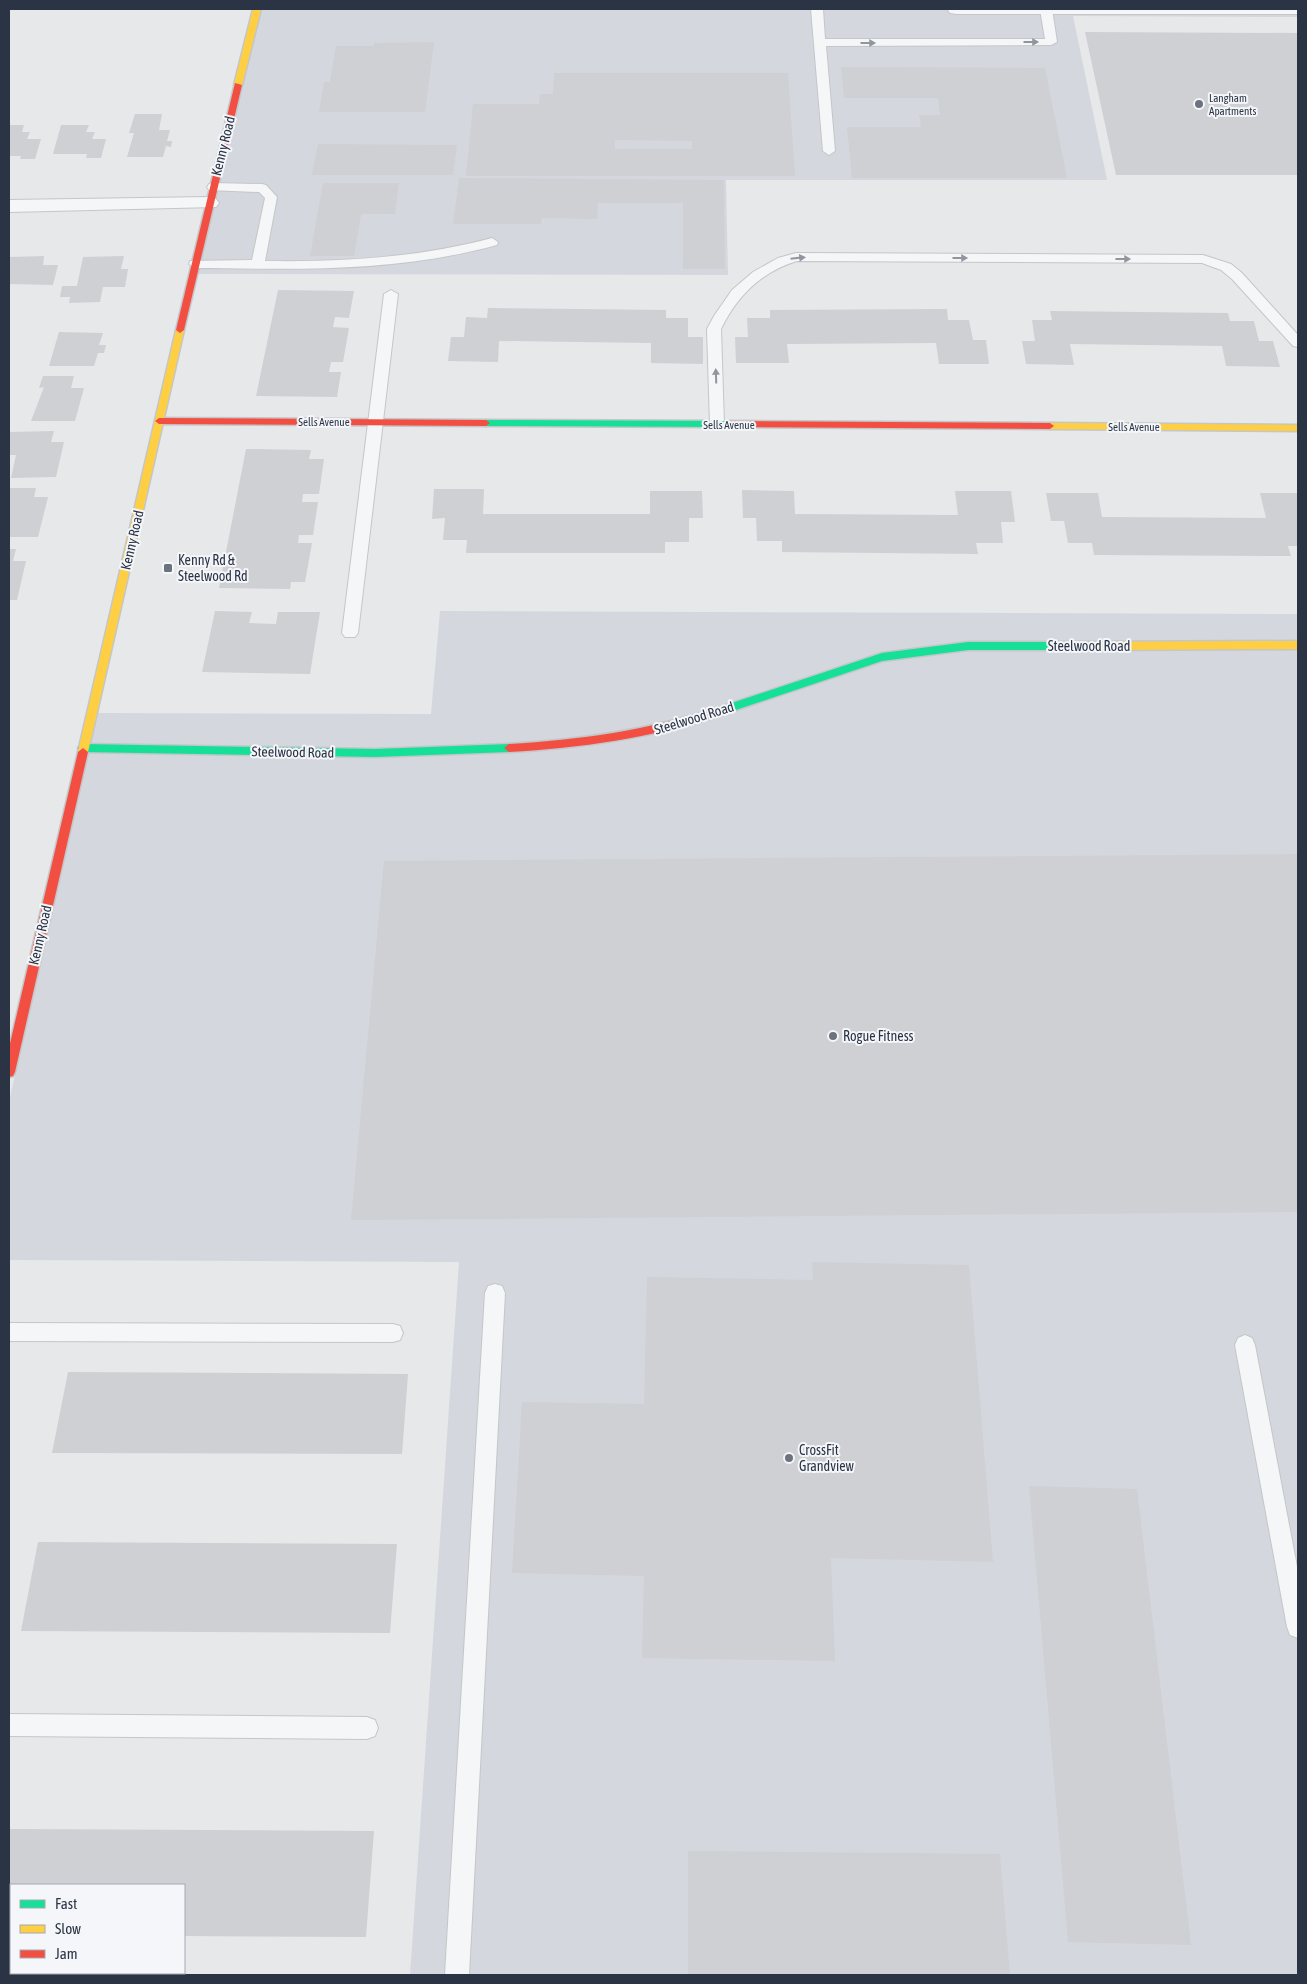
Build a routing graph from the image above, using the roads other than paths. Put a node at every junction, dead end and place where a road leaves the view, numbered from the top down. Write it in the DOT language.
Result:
graph roads {
  1 [pos="257,9"];
  2 [pos="817,9"];
  3 [pos="956,9"];
  4 [pos="1046,9"];
  5 [pos="1164,9"];
  6 [pos="1262,9"];
  7 [pos="1298,10"];
  8 [pos="820,43"];
  9 [pos="829,151"];
  10 [pos="211,195"];
  11 [pos="9,206"];
  12 [pos="492,242"];
  13 [pos="195,264"];
  14 [pos="258,264"];
  15 [pos="391,294"];
  16 [pos="1298,343"];
  17 [pos="159,421"];
  18 [pos="377,423"];
  19 [pos="717,425"];
  20 [pos="1298,428"];
  21 [pos="350,633"];
  22 [pos="1298,645"];
  23 [pos="84,748"];
  24 [pos="9,1072"];
  25 [pos="495,1293"];
  26 [pos="9,1332"];
  27 [pos="393,1333"];
  28 [pos="1245,1345"];
  29 [pos="1298,1627"];
  30 [pos="9,1726"];
  31 [pos="367,1728"];
  32 [pos="457,1975"];
  1 -- 10 [label="street, Kenny Road"];
  2 -- 8 [label="lane"];
  3 -- 4 [label="street"];
  4 -- 5 [label="street"];
  8 -- 4 [label="lane, one-way"];
  5 -- 6 [label="street"];
  6 -- 7 [label="street"];
  8 -- 9 [label="lane"];
  10 -- 11 [label="street"];
  10 -- 13 [label="street, Kenny Road"];
  10 -- 14 [label="lane"];
  12 -- 14 [label="lane"];
  13 -- 14 [label="lane"];
  13 -- 17 [label="street, Kenny Road"];
  15 -- 18 [label="lane"];
  19 -- 16 [label="lane, one-way"];
  17 -- 18 [label="street, Sells Avenue"];
  17 -- 23 [label="street, Kenny Road"];
  18 -- 19 [label="street, Sells Avenue"];
  18 -- 21 [label="lane"];
  19 -- 20 [label="street, Sells Avenue"];
  22 -- 23 [label="street, Steelwood Road"];
  23 -- 24 [label="street, Kenny Road"];
  25 -- 32 [label="lane"];
  26 -- 27 [label="lane"];
  28 -- 29 [label="lane"];
  30 -- 31 [label="lane"];
}
